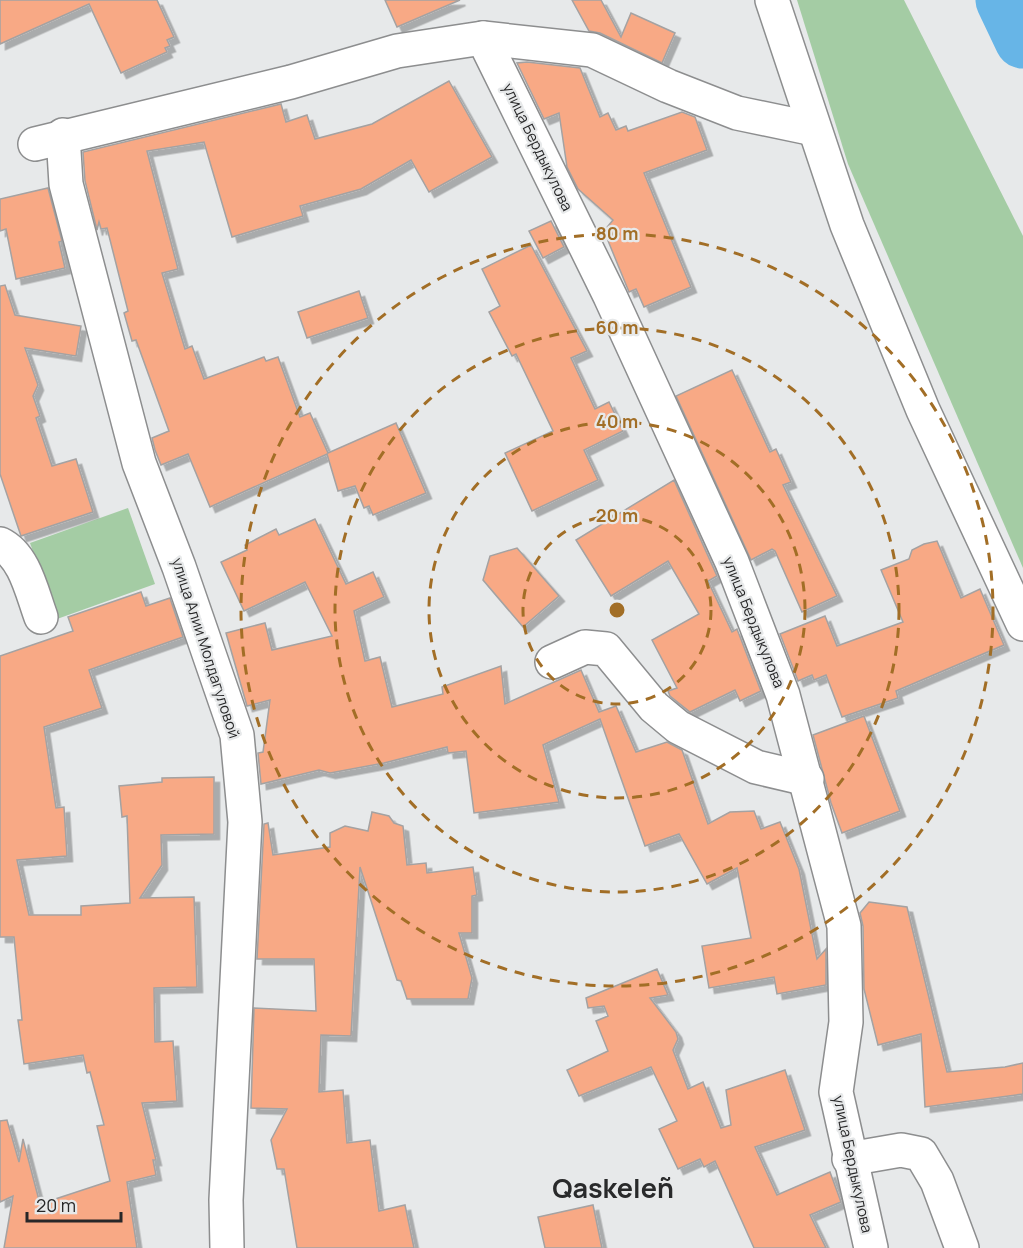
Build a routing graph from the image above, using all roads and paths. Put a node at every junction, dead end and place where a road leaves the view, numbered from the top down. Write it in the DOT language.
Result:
graph roads {
  1 [pos="772,0"];
  2 [pos="483,38"];
  3 [pos="814,129"];
  4 [pos="0,544"];
  5 [pos="41,617"];
  6 [pos="1023,624"];
  7 [pos="552,662"];
  8 [pos="807,779"];
  9 [pos="849,1159"];
  10 [pos="227,1248"];
  11 [pos="871,1248"];
  12 [pos="962,1248"];
  1 -- 3 [label="street"];
  2 -- 3 [label="street"];
  2 -- 8 [label="street, улица Бердыкулова"];
  2 -- 10 [label="street, улица Алии Молдагуловой"];
  3 -- 6 [label="street"];
  4 -- 5 [label="street"];
  7 -- 8 [label="street"];
  8 -- 9 [label="street, улица Бердыкулова"];
  9 -- 11 [label="street, улица Бердыкулова"];
  9 -- 12 [label="street"];
}
